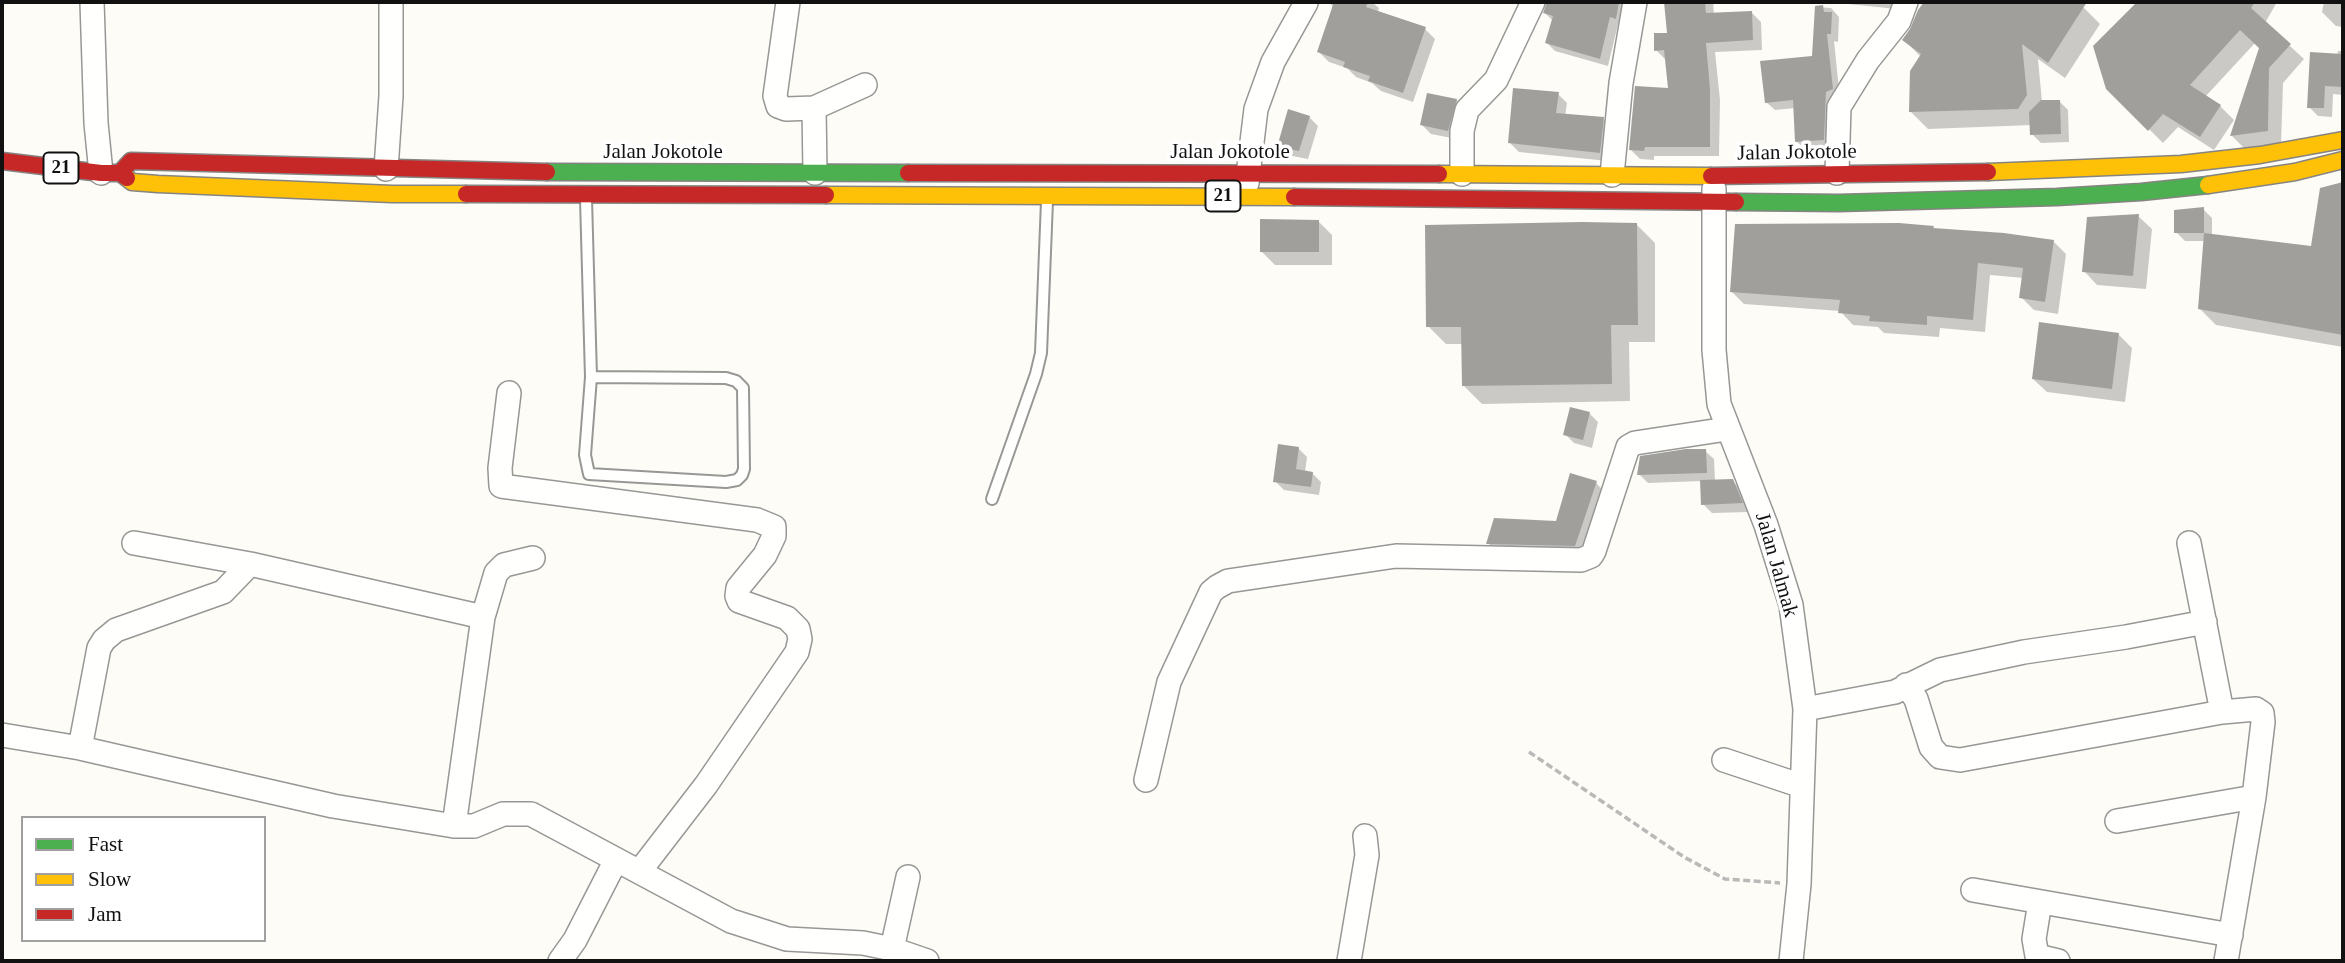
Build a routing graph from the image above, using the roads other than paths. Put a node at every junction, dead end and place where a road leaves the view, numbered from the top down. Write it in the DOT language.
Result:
graph roads {
  1 [pos="92,2"];
  2 [pos="391,2"];
  3 [pos="789,2"];
  4 [pos="1533,2"];
  5 [pos="1634,2"];
  6 [pos="1906,2"];
  7 [pos="1306,3"];
  8 [pos="865,85"];
  9 [pos="814,108"];
  10 [pos="2343,140"];
  11 [pos="2343,160"];
  12 [pos="2,161"];
  13 [pos="283,166"];
  14 [pos="386,169"];
  15 [pos="111,173"];
  16 [pos="815,173"];
  17 [pos="1248,173"];
  18 [pos="1380,173"];
  19 [pos="1837,173"];
  20 [pos="1462,174"];
  21 [pos="1612,175"];
  22 [pos="1713,176"];
  23 [pos="281,188"];
  24 [pos="586,193"];
  25 [pos="1047,195"];
  26 [pos="1246,197"];
  27 [pos="1381,198"];
  28 [pos="1715,200"];
  29 [pos="591,377"];
  30 [pos="509,393"];
  31 [pos="1727,429"];
  32 [pos="992,499"];
  33 [pos="134,543"];
  34 [pos="2189,543"];
  35 [pos="533,558"];
  36 [pos="250,564"];
  37 [pos="484,617"];
  38 [pos="2205,622"];
  39 [pos="1906,685"];
  40 [pos="1805,709"];
  41 [pos="2222,712"];
  42 [pos="2,735"];
  43 [pos="80,748"];
  44 [pos="1724,760"];
  45 [pos="1146,780"];
  46 [pos="1802,786"];
  47 [pos="2255,797"];
  48 [pos="456,813"];
  49 [pos="2116,821"];
  50 [pos="1365,836"];
  51 [pos="616,860"];
  52 [pos="639,872"];
  53 [pos="908,877"];
  54 [pos="1973,890"];
  55 [pos="2040,902"];
  56 [pos="2231,935"];
  57 [pos="892,949"];
  58 [pos="560,961"];
  59 [pos="927,961"];
  60 [pos="1349,961"];
  61 [pos="1791,961"];
  62 [pos="2058,961"];
  63 [pos="2226,961"];
  1 -- 15 [label="street"];
  2 -- 14 [label="street"];
  3 -- 9 [label="street"];
  4 -- 20 [label="street"];
  5 -- 21 [label="street"];
  6 -- 19 [label="street"];
  7 -- 17 [label="street"];
  8 -- 9 [label="street"];
  9 -- 16 [label="street"];
  10 -- 19 [label="highway, Jalan Jokotole / 21"];
  11 -- 28 [label="highway, Jalan Jokotole / 21"];
  12 -- 15 [label="highway, Jalan Jokotole / 21"];
  13 -- 14 [label="highway, Jalan Jokotole / 21"];
  13 -- 15 [label="highway, Jalan Jokotole / 21"];
  13 -- 23 [label="highway"];
  14 -- 16 [label="highway, Jalan Jokotole / 21"];
  15 -- 23 [label="highway, Jalan Jokotole / 21"];
  16 -- 17 [label="highway, Jalan Jokotole / 21"];
  17 -- 18 [label="highway, Jalan Jokotole / 21"];
  17 -- 26 [label="street"];
  18 -- 20 [label="highway, Jalan Jokotole / 21"];
  18 -- 27 [label="highway"];
  19 -- 22 [label="highway, Jalan Jokotole / 21"];
  20 -- 21 [label="highway, Jalan Jokotole / 21"];
  21 -- 22 [label="highway, Jalan Jokotole / 21"];
  22 -- 28 [label="street, Jalan Jalmak"];
  23 -- 24 [label="highway, Jalan Jokotole / 21"];
  24 -- 25 [label="highway, Jalan Jokotole / 21"];
  24 -- 29 [label="lane"];
  25 -- 26 [label="highway, Jalan Jokotole / 21"];
  25 -- 32 [label="lane"];
  26 -- 27 [label="highway, Jalan Jokotole / 21"];
  27 -- 28 [label="highway, Jalan Jokotole / 21"];
  28 -- 31 [label="street, Jalan Jalmak"];
  29 -- 29 [label="lane"];
  30 -- 52 [label="street"];
  31 -- 40 [label="street, Jalan Jalmak"];
  31 -- 45 [label="street"];
  33 -- 36 [label="street"];
  34 -- 38 [label="street"];
  35 -- 37 [label="street"];
  36 -- 37 [label="street"];
  36 -- 43 [label="street"];
  37 -- 48 [label="street"];
  38 -- 39 [label="street"];
  38 -- 41 [label="street"];
  39 -- 40 [label="street"];
  39 -- 41 [label="street"];
  40 -- 46 [label="street, Jalan Jalmak"];
  41 -- 47 [label="street"];
  42 -- 43 [label="street"];
  43 -- 48 [label="street"];
  44 -- 46 [label="street"];
  46 -- 61 [label="street, Jalan Jalmak"];
  47 -- 49 [label="street"];
  47 -- 56 [label="street"];
  48 -- 51 [label="street"];
  50 -- 60 [label="street"];
  51 -- 52 [label="street"];
  51 -- 58 [label="street"];
  52 -- 57 [label="street"];
  53 -- 57 [label="street"];
  54 -- 55 [label="street"];
  55 -- 56 [label="street"];
  55 -- 62 [label="street"];
  56 -- 63 [label="street"];
  57 -- 59 [label="street"];
}
